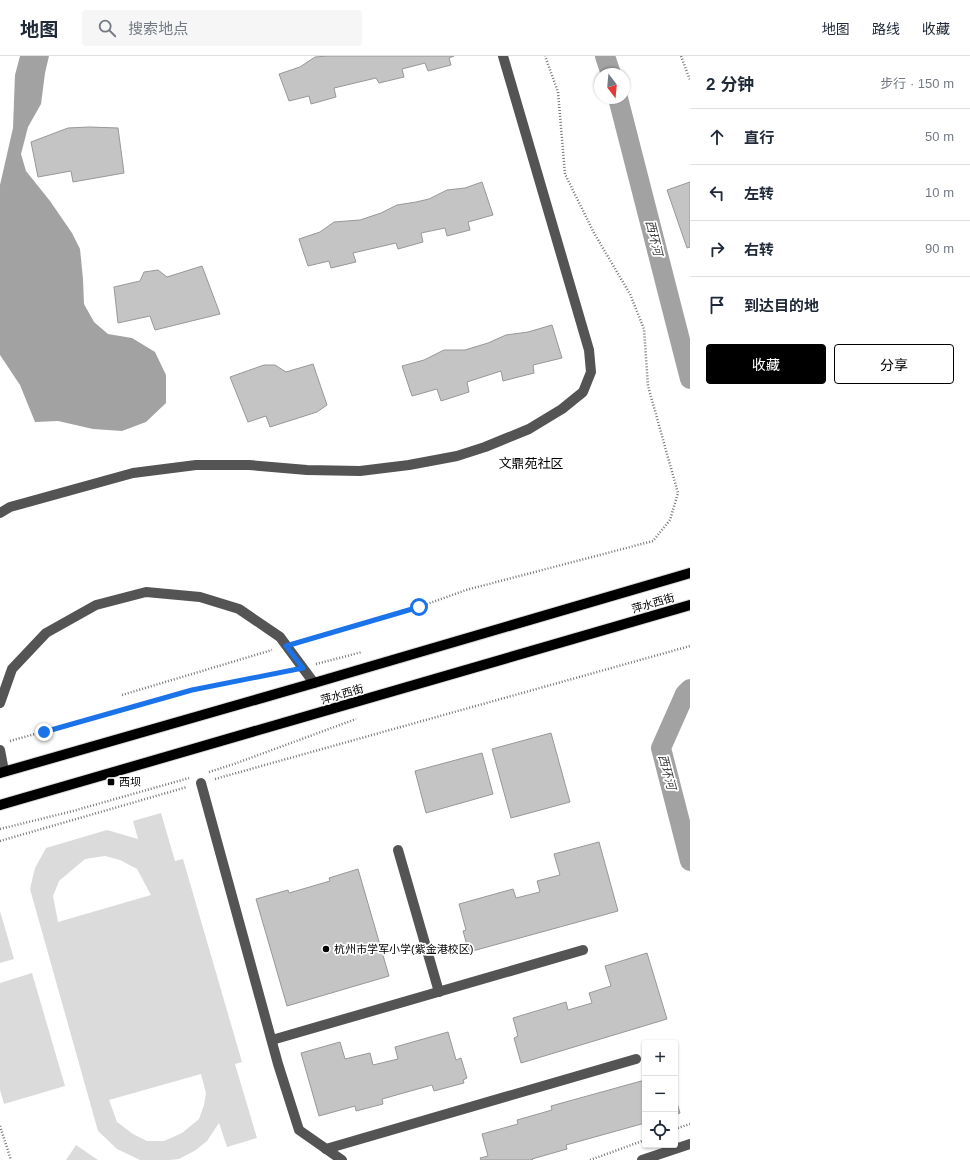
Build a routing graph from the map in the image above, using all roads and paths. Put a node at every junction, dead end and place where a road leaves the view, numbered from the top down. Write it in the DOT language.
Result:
graph roads {
  1 [pos="503,56"];
  2 [pos="545,56"];
  3 [pos="681,56"];
  4 [pos="690,80"];
  5 [pos="0,513"];
  6 [pos="690,573"];
  7 [pos="689,605"];
  8 [pos="286,646"];
  9 [pos="690,646"];
  10 [pos="365,651"];
  11 [pos="303,668"];
  12 [pos="314,683"];
  13 [pos="122,695"];
  14 [pos="0,703"];
  15 [pos="357,718"];
  16 [pos="7,742"];
  17 [pos="0,750"];
  18 [pos="2,772"];
  19 [pos="205,773"];
  20 [pos="190,777"];
  21 [pos="201,783"];
  22 [pos="0,805"];
  23 [pos="0,829"];
  24 [pos="0,841"];
  25 [pos="398,850"];
  26 [pos="583,950"];
  27 [pos="439,992"];
  28 [pos="272,1040"];
  29 [pos="636,1059"];
  30 [pos="690,1124"];
  31 [pos="0,1126"];
  32 [pos="678,1128"];
  33 [pos="642,1141"];
  34 [pos="690,1144"];
  35 [pos="326,1149"];
  36 [pos="11,1160"];
  37 [pos="342,1160"];
  38 [pos="590,1160"];
  39 [pos="642,1160"];
  1 -- 5 [label="street"];
  2 -- 8 [label="path"];
  3 -- 4 [label="path"];
  6 -- 12 [label="main road, 萍水西街"];
  7 -- 22 [label="main road, 萍水西街"];
  8 -- 11 [label="street"];
  8 -- 13 [label="path"];
  8 -- 14 [label="street"];
  9 -- 21 [label="path"];
  10 -- 11 [label="path"];
  11 -- 12 [label="street"];
  11 -- 16 [label="path"];
  12 -- 18 [label="main road, 萍水西街"];
  15 -- 19 [label="path"];
  17 -- 18 [label="street"];
  20 -- 23 [label="path"];
  21 -- 24 [label="path"];
  21 -- 28 [label="street"];
  25 -- 27 [label="street"];
  26 -- 27 [label="street"];
  27 -- 28 [label="street"];
  28 -- 35 [label="street"];
  29 -- 35 [label="street"];
  30 -- 32 [label="path"];
  31 -- 36 [label="path"];
  33 -- 38 [label="path"];
  34 -- 39 [label="street"];
  35 -- 37 [label="street"];
}
